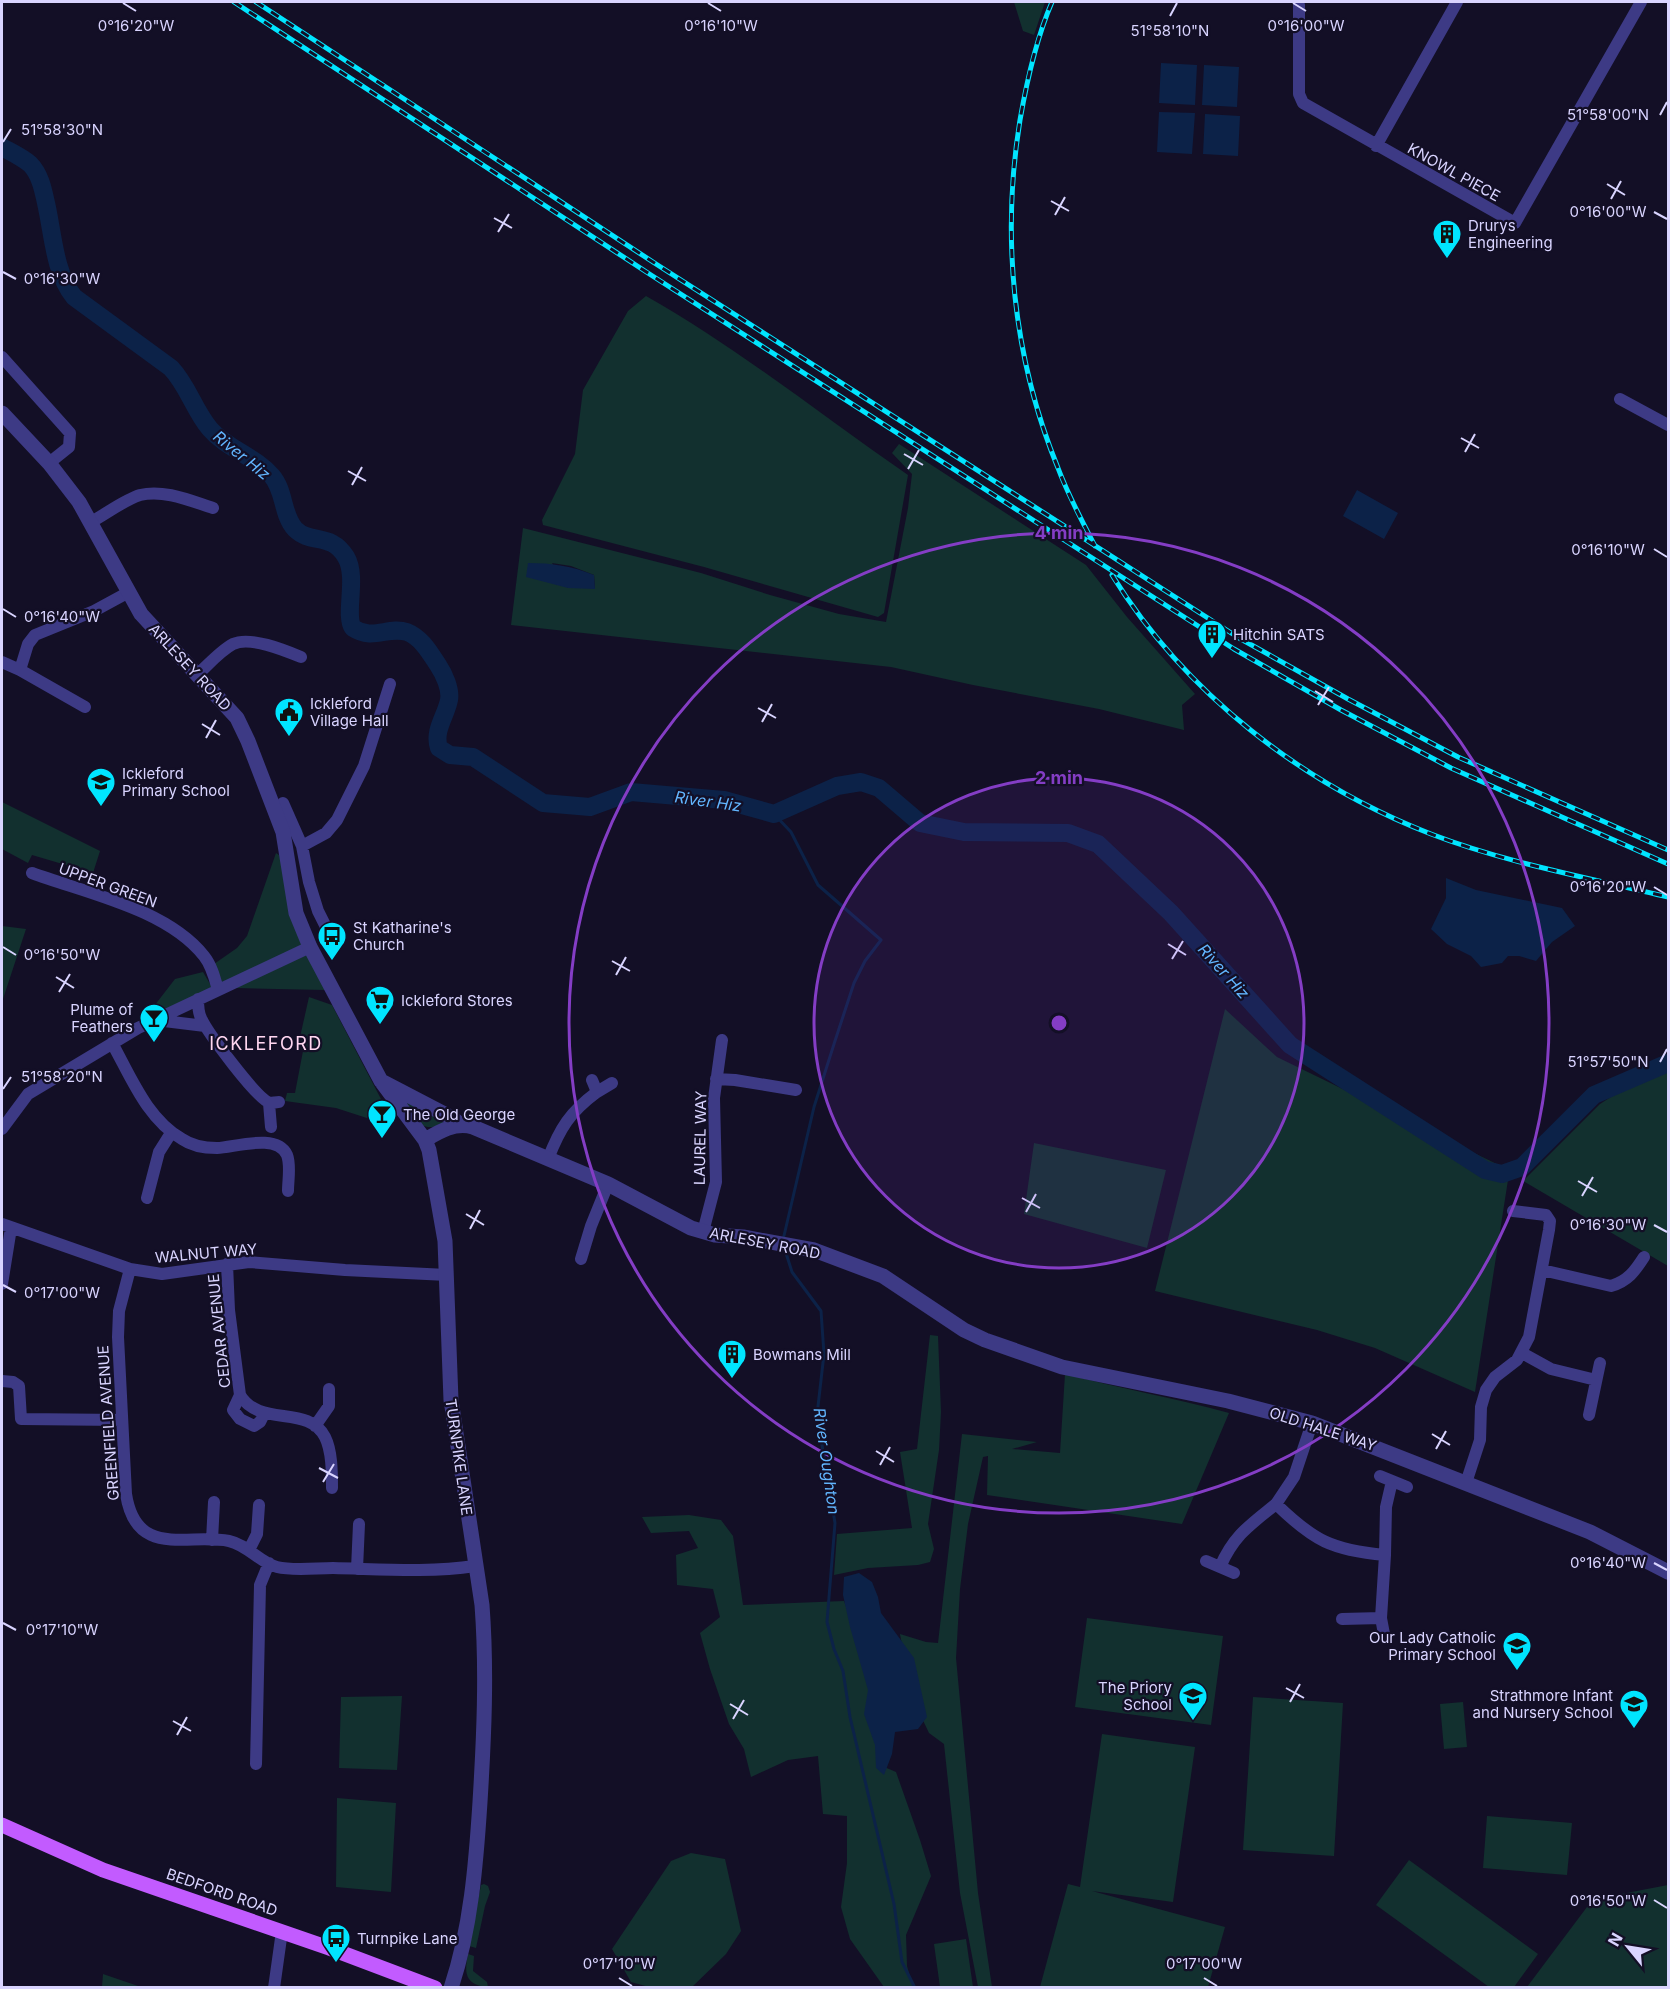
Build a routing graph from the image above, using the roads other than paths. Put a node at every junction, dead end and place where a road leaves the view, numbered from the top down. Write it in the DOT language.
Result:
graph roads {
  1 [pos="1457,2"];
  2 [pos="1641,2"];
  3 [pos="1299,5"];
  4 [pos="1376,146"];
  5 [pos="2,357"];
  6 [pos="1620,399"];
  7 [pos="2,413"];
  8 [pos="1668,425"];
  9 [pos="49,463"];
  10 [pos="213,508"];
  11 [pos="91,522"];
  12 [pos="129,592"];
  13 [pos="301,657"];
  14 [pos="2,662"];
  15 [pos="20,670"];
  16 [pos="197,675"];
  17 [pos="390,684"];
  18 [pos="85,707"];
  19 [pos="283,803"];
  20 [pos="302,846"];
  21 [pos="32,873"];
  22 [pos="309,882"];
  23 [pos="292,884"];
  24 [pos="332,937"];
  25 [pos="310,947"];
  26 [pos="218,990"];
  27 [pos="198,999"];
  28 [pos="156,1020"];
  29 [pos="205,1026"];
  30 [pos="723,1040"];
  31 [pos="112,1043"];
  32 [pos="716,1078"];
  33 [pos="381,1082"];
  34 [pos="612,1083"];
  35 [pos="796,1090"];
  36 [pos="461,1125"];
  37 [pos="271,1127"];
  38 [pos="2,1129"];
  39 [pos="171,1132"];
  40 [pos="425,1140"];
  41 [pos="548,1159"];
  42 [pos="608,1184"];
  43 [pos="288,1191"];
  44 [pos="147,1198"];
  45 [pos="1514,1211"];
  46 [pos="6,1226"];
  47 [pos="703,1232"];
  48 [pos="1644,1257"];
  49 [pos="581,1258"];
  50 [pos="227,1264"];
  51 [pos="130,1269"];
  52 [pos="1542,1270"];
  53 [pos="447,1275"];
  54 [pos="2,1284"];
  55 [pos="964,1330"];
  56 [pos="1521,1353"];
  57 [pos="1600,1363"];
  58 [pos="1596,1380"];
  59 [pos="2,1381"];
  60 [pos="329,1389"];
  61 [pos="1589,1415"];
  62 [pos="122,1420"];
  63 [pos="1312,1423"];
  64 [pos="315,1426"];
  65 [pos="1380,1476"];
  66 [pos="1392,1481"];
  67 [pos="1466,1483"];
  68 [pos="1407,1487"];
  69 [pos="332,1488"];
  70 [pos="214,1503"];
  71 [pos="1276,1504"];
  72 [pos="259,1505"];
  73 [pos="358,1524"];
  74 [pos="212,1540"];
  75 [pos="249,1550"];
  76 [pos="1385,1555"];
  77 [pos="1206,1562"];
  78 [pos="269,1563"];
  79 [pos="475,1566"];
  80 [pos="1220,1567"];
  81 [pos="357,1569"];
  82 [pos="1668,1572"];
  83 [pos="1234,1573"];
  84 [pos="1381,1618"];
  85 [pos="1342,1619"];
  86 [pos="1383,1634"];
  87 [pos="256,1764"];
  88 [pos="2,1825"];
  89 [pos="282,1931"];
  90 [pos="274,1988"];
  91 [pos="435,1988"];
  92 [pos="451,1988"];
  1 -- 4 [label="street"];
  2 -- 4 [label="street, KNOWL PIECE"];
  3 -- 4 [label="street, KNOWL PIECE"];
  5 -- 9 [label="street"];
  6 -- 8 [label="street"];
  7 -- 9 [label="street, ARLESEY ROAD"];
  9 -- 11 [label="street, ARLESEY ROAD"];
  10 -- 11 [label="street"];
  11 -- 12 [label="street, ARLESEY ROAD"];
  12 -- 15 [label="street"];
  12 -- 16 [label="street, ARLESEY ROAD"];
  13 -- 16 [label="street"];
  14 -- 15 [label="street"];
  15 -- 18 [label="street"];
  16 -- 23 [label="street, ARLESEY ROAD"];
  17 -- 20 [label="street"];
  19 -- 20 [label="street"];
  20 -- 22 [label="street"];
  21 -- 26 [label="street, UPPER GREEN"];
  22 -- 23 [label="street"];
  22 -- 24 [label="street"];
  23 -- 25 [label="street, ARLESEY ROAD"];
  25 -- 26 [label="street"];
  25 -- 33 [label="street, ARLESEY ROAD"];
  26 -- 27 [label="street"];
  27 -- 28 [label="street"];
  27 -- 29 [label="street"];
  28 -- 29 [label="street"];
  28 -- 31 [label="street"];
  29 -- 37 [label="street"];
  30 -- 32 [label="street, LAUREL WAY"];
  31 -- 38 [label="street"];
  31 -- 39 [label="street"];
  32 -- 35 [label="street, LAUREL WAY"];
  32 -- 47 [label="street, LAUREL WAY"];
  33 -- 36 [label="street, ARLESEY ROAD"];
  33 -- 40 [label="street, ARLESEY ROAD"];
  34 -- 41 [label="street"];
  36 -- 40 [label="street"];
  36 -- 41 [label="street, ARLESEY ROAD"];
  39 -- 43 [label="street"];
  39 -- 44 [label="street"];
  40 -- 53 [label="street, TURNPIKE LANE"];
  41 -- 42 [label="street, ARLESEY ROAD"];
  42 -- 47 [label="street, ARLESEY ROAD"];
  42 -- 49 [label="street"];
  45 -- 52 [label="street"];
  46 -- 51 [label="street, WALNUT WAY"];
  46 -- 54 [label="street, WALNUT WAY"];
  47 -- 55 [label="street, ARLESEY ROAD"];
  48 -- 52 [label="street"];
  50 -- 51 [label="street, WALNUT WAY"];
  50 -- 53 [label="street, WALNUT WAY"];
  50 -- 64 [label="street, CEDAR AVENUE"];
  51 -- 62 [label="street, GREENFIELD AVENUE"];
  52 -- 56 [label="street"];
  53 -- 79 [label="street, TURNPIKE LANE"];
  55 -- 63 [label="street, OLD HALE WAY"];
  56 -- 58 [label="street"];
  56 -- 67 [label="street"];
  57 -- 58 [label="street"];
  58 -- 61 [label="street"];
  59 -- 62 [label="street"];
  60 -- 64 [label="street"];
  62 -- 74 [label="street, GREENFIELD AVENUE"];
  63 -- 67 [label="street, OLD HALE WAY"];
  63 -- 71 [label="street"];
  64 -- 69 [label="street"];
  65 -- 66 [label="street"];
  66 -- 68 [label="street"];
  66 -- 76 [label="street"];
  67 -- 82 [label="street, OLD HALE WAY"];
  70 -- 74 [label="street"];
  71 -- 76 [label="street"];
  71 -- 80 [label="street"];
  72 -- 75 [label="street"];
  73 -- 81 [label="street"];
  74 -- 75 [label="street, GREENFIELD AVENUE"];
  75 -- 78 [label="street, GREENFIELD AVENUE"];
  76 -- 84 [label="street"];
  77 -- 80 [label="street"];
  78 -- 81 [label="street, GREENFIELD AVENUE"];
  78 -- 87 [label="street"];
  79 -- 81 [label="street, GREENFIELD AVENUE"];
  79 -- 92 [label="street, TURNPIKE LANE"];
  80 -- 83 [label="street"];
  84 -- 85 [label="street"];
  84 -- 86 [label="street"];
  88 -- 89 [label="main road, BEDFORD ROAD"];
  89 -- 90 [label="street"];
  89 -- 91 [label="main road, BEDFORD ROAD"];
}
